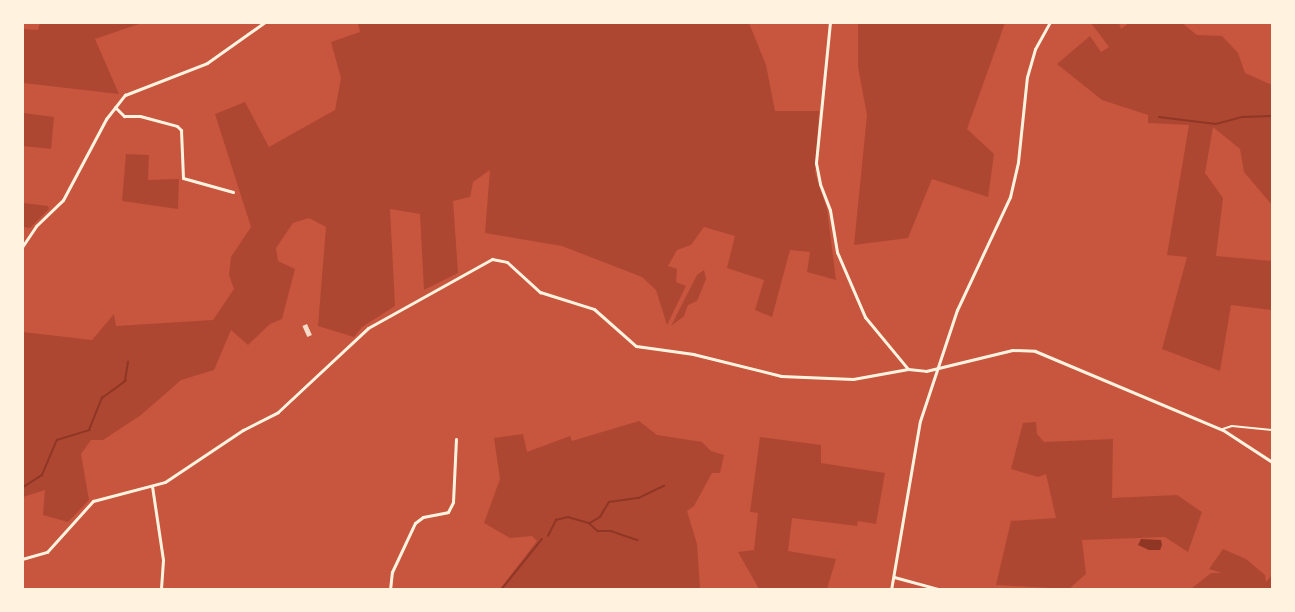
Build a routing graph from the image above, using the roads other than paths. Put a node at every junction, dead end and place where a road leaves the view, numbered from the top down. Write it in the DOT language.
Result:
graph roads {
  1 [pos="265,22"];
  2 [pos="830,22"];
  3 [pos="1050,22"];
  4 [pos="115,107"];
  5 [pos="233,192"];
  6 [pos="22,247"];
  7 [pos="937,368"];
  8 [pos="908,369"];
  9 [pos="1222,430"];
  10 [pos="1272,430"];
  11 [pos="456,439"];
  12 [pos="1272,462"];
  13 [pos="152,486"];
  14 [pos="22,559"];
  15 [pos="894,577"];
  16 [pos="161,590"];
  17 [pos="390,590"];
  18 [pos="891,590"];
  19 [pos="942,590"];
  20 [pos="986,590"];
  21 [pos="1017,590"];
  1 -- 4 [label="street"];
  2 -- 8 [label="street"];
  3 -- 7 [label="street"];
  4 -- 5 [label="street"];
  4 -- 6 [label="street"];
  7 -- 8 [label="street"];
  7 -- 9 [label="street"];
  7 -- 15 [label="street"];
  8 -- 13 [label="street"];
  9 -- 10 [label="lane"];
  9 -- 12 [label="street"];
  11 -- 17 [label="street"];
  13 -- 14 [label="street"];
  13 -- 16 [label="street"];
  15 -- 18 [label="street"];
  15 -- 19 [label="street"];
  20 -- 21 [label="street"];
}
